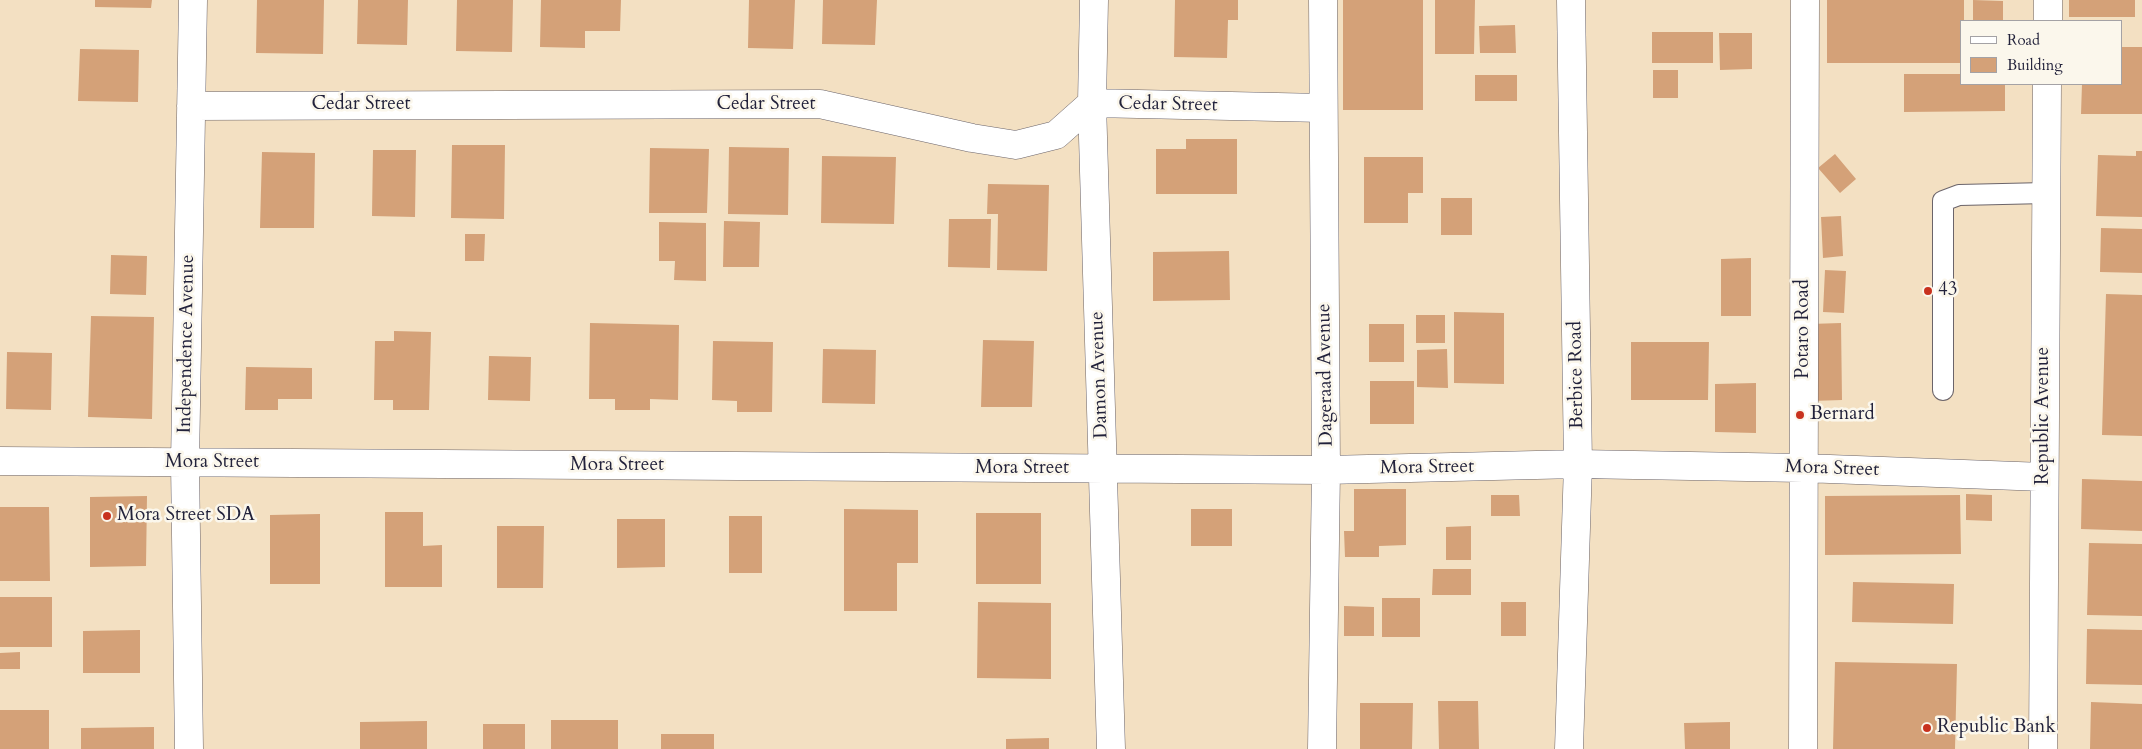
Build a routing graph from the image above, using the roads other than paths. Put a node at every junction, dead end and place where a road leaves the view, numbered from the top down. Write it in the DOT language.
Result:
graph roads {
  1 [pos="194,0"];
  2 [pos="1094,0"];
  3 [pos="1322,0"];
  4 [pos="1572,0"];
  5 [pos="1805,0"];
  6 [pos="2048,0"];
  7 [pos="2048,20"];
  8 [pos="2047,85"];
  9 [pos="1092,103"];
  10 [pos="191,106"];
  11 [pos="1323,108"];
  12 [pos="2046,193"];
  13 [pos="1943,390"];
  14 [pos="0,461"];
  15 [pos="185,463"];
  16 [pos="1578,464"];
  17 [pos="1803,468"];
  18 [pos="1103,469"];
  19 [pos="1326,470"];
  20 [pos="2044,478"];
  21 [pos="189,749"];
  22 [pos="1111,749"];
  23 [pos="1322,749"];
  24 [pos="1569,749"];
  25 [pos="1803,749"];
  26 [pos="2043,749"];
  1 -- 10 [label="street, Independence Avenue"];
  2 -- 9 [label="street, Damon Avenue"];
  3 -- 11 [label="street, Dageraad Avenue"];
  4 -- 16 [label="street, Berbice Road"];
  5 -- 17 [label="street, Potaro Road"];
  6 -- 7 [label="street"];
  8 -- 12 [label="street, Republic Avenue"];
  9 -- 10 [label="street, Cedar Street"];
  9 -- 11 [label="street, Cedar Street"];
  9 -- 18 [label="street, Damon Avenue"];
  10 -- 15 [label="street, Independence Avenue"];
  11 -- 19 [label="street, Dageraad Avenue"];
  12 -- 13 [label="lane"];
  12 -- 20 [label="street, Republic Avenue"];
  14 -- 15 [label="street, Mora Street"];
  15 -- 18 [label="street, Mora Street"];
  15 -- 21 [label="street, Independence Avenue"];
  16 -- 17 [label="street, Mora Street"];
  16 -- 19 [label="street, Mora Street"];
  16 -- 24 [label="street, Berbice Road"];
  17 -- 20 [label="street, Mora Street"];
  17 -- 25 [label="street, Potaro Road"];
  18 -- 19 [label="street, Mora Street"];
  18 -- 22 [label="street, Damon Avenue"];
  19 -- 23 [label="street, Dageraad Avenue"];
  20 -- 26 [label="street, Republic Avenue"];
}
